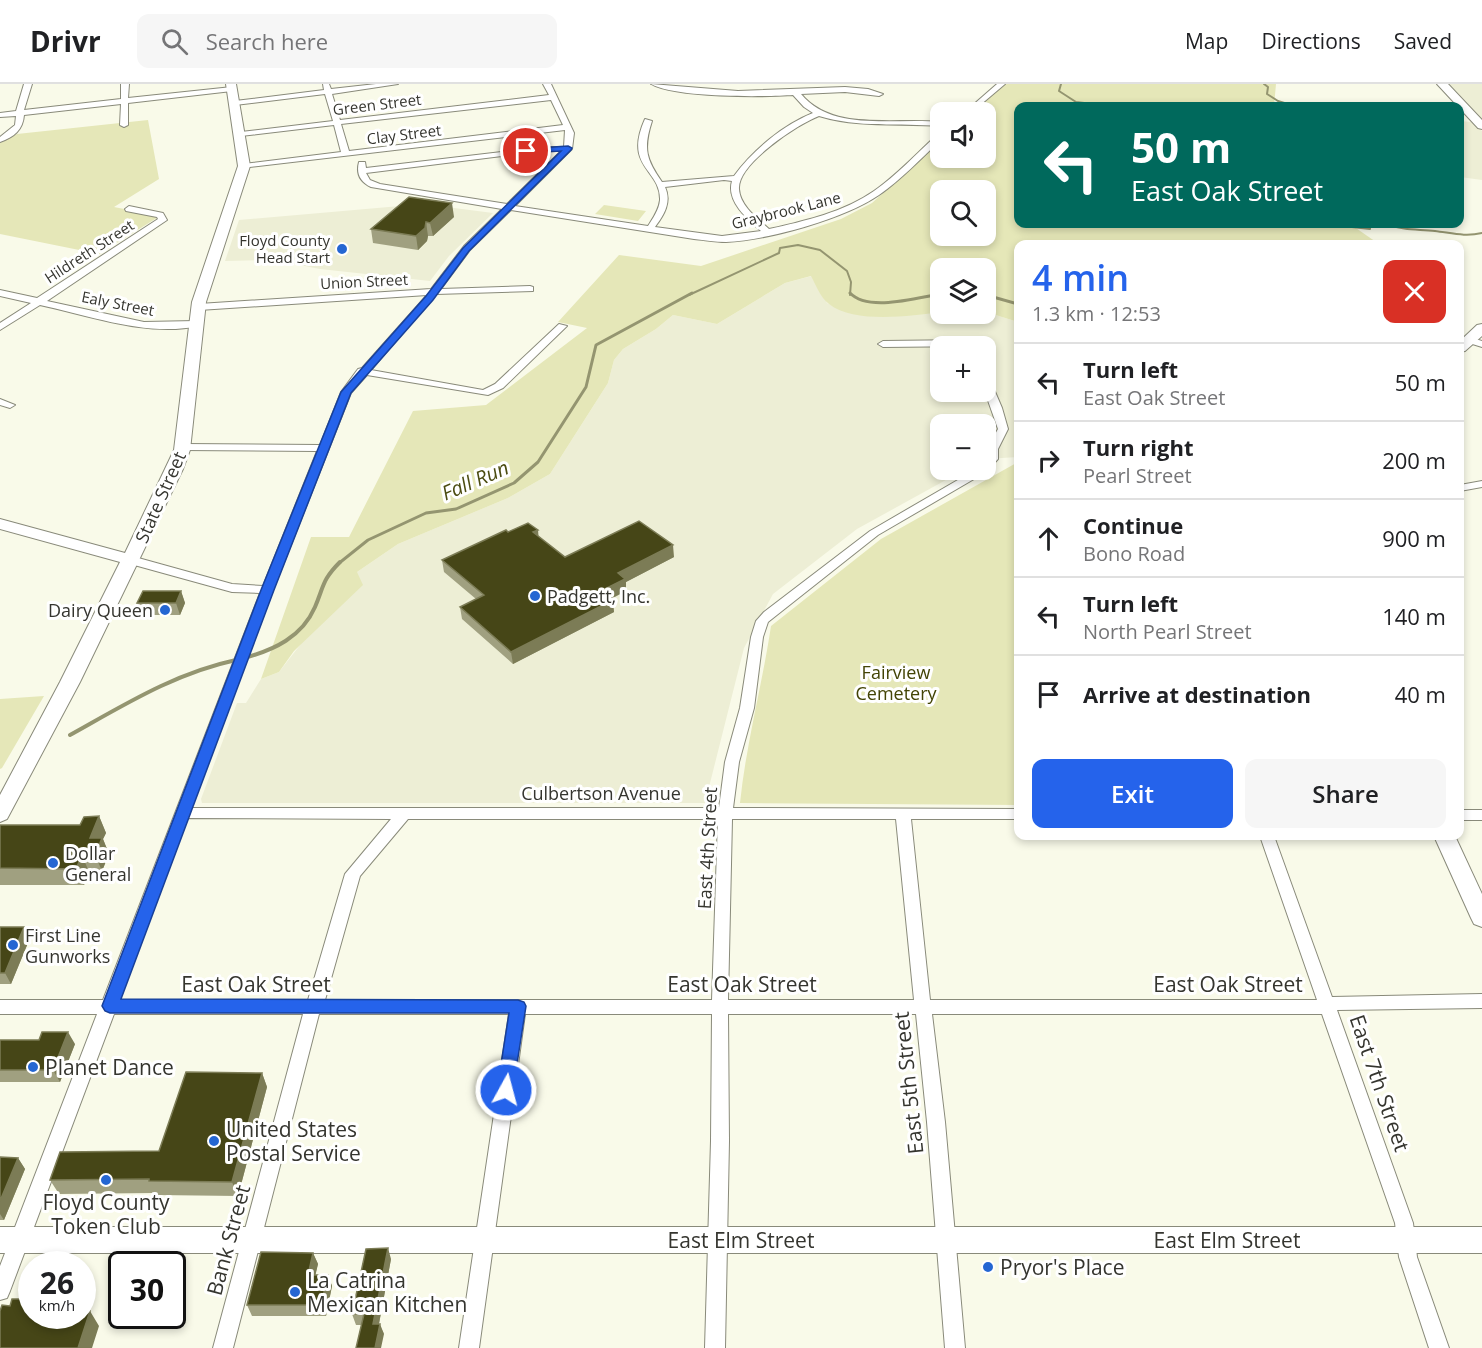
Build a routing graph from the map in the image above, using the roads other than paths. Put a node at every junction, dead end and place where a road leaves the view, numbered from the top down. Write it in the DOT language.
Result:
graph roads {
  1 [pos="28,84"];
  2 [pos="125,84"];
  3 [pos="394,84"];
  4 [pos="547,84"];
  5 [pos="655,84"];
  6 [pos="1001,84"];
  7 [pos="1442,84"];
  8 [pos="327,88"];
  9 [pos="233,92"];
  10 [pos="795,92"];
  11 [pos="879,94"];
  12 [pos="553,97"];
  13 [pos="125,102"];
  14 [pos="980,102"];
  15 [pos="1459,102"];
  16 [pos="1464,107"];
  17 [pos="20,113"];
  18 [pos="819,113"];
  19 [pos="0,115"];
  20 [pos="648,121"];
  21 [pos="337,123"];
  22 [pos="930,123"];
  23 [pos="124,125"];
  24 [pos="1482,126"];
  25 [pos="568,127"];
  26 [pos="241,134"];
  27 [pos="0,140"];
  28 [pos="930,144"];
  29 [pos="568,148"];
  30 [pos="360,153"];
  31 [pos="346,154"];
  32 [pos="244,166"];
  33 [pos="362,171"];
  34 [pos="735,179"];
  35 [pos="661,185"];
  36 [pos="507,208"];
  37 [pos="129,209"];
  38 [pos="650,229"];
  39 [pos="766,231"];
  40 [pos="530,290"];
  41 [pos="434,292"];
  42 [pos="0,293"];
  43 [pos="39,302"];
  44 [pos="200,306"];
  45 [pos="196,324"];
  46 [pos="562,326"];
  47 [pos="0,327"];
  48 [pos="1482,328"];
  49 [pos="883,344"];
  50 [pos="1470,344"];
  51 [pos="930,345"];
  52 [pos="362,371"];
  53 [pos="994,402"];
  54 [pos="996,444"];
  55 [pos="183,447"];
  56 [pos="322,448"];
  57 [pos="965,480"];
  58 [pos="1471,486"];
  59 [pos="1482,498"];
  60 [pos="0,524"];
  61 [pos="130,560"];
  62 [pos="267,590"];
  63 [pos="405,812"];
  64 [pos="184,813"];
  65 [pos="725,813"];
  66 [pos="903,813"];
  67 [pos="0,814"];
  68 [pos="1014,814"];
  69 [pos="1464,815"];
  70 [pos="1482,815"];
  71 [pos="1269,840"];
  72 [pos="1446,840"];
  73 [pos="1482,918"];
  74 [pos="1482,1001"];
  75 [pos="110,1006"];
  76 [pos="313,1006"];
  77 [pos="518,1006"];
  78 [pos="0,1007"];
  79 [pos="720,1007"];
  80 [pos="923,1007"];
  81 [pos="1328,1007"];
  82 [pos="946,1239"];
  83 [pos="10,1240"];
  84 [pos="251,1240"];
  85 [pos="484,1240"];
  86 [pos="718,1240"];
  87 [pos="1482,1240"];
  88 [pos="1407,1249"];
  89 [pos="0,1291"];
  90 [pos="223,1348"];
  91 [pos="470,1348"];
  92 [pos="716,1348"];
  93 [pos="955,1348"];
  94 [pos="1438,1348"];
  1 -- 17 [label="street"];
  2 -- 13 [label="street"];
  3 -- 8 [label="street"];
  4 -- 12 [label="street"];
  5 -- 10 [label="street"];
  6 -- 14 [label="street"];
  7 -- 15 [label="main road"];
  8 -- 9 [label="street"];
  8 -- 21 [label="street"];
  9 -- 13 [label="street"];
  9 -- 26 [label="main road, State Street"];
  10 -- 11 [label="street"];
  10 -- 18 [label="street"];
  12 -- 21 [label="street, Green Street"];
  12 -- 25 [label="street"];
  13 -- 17 [label="street"];
  13 -- 23 [label="street"];
  16 -- 24 [label="main road"];
  17 -- 19 [label="street"];
  17 -- 27 [label="street"];
  18 -- 22 [label="street"];
  18 -- 34 [label="street"];
  20 -- 35 [label="street"];
  21 -- 26 [label="street, Green Street"];
  21 -- 31 [label="street"];
  25 -- 29 [label="street"];
  25 -- 30 [label="street, Clay Street"];
  26 -- 32 [label="main road, State Street"];
  28 -- 39 [label="street, Graybrook Lane"];
  29 -- 33 [label="street"];
  29 -- 36 [label="street"];
  30 -- 31 [label="street, Clay Street"];
  30 -- 33 [label="street"];
  31 -- 32 [label="street, Clay Street"];
  32 -- 44 [label="main road, State Street"];
  33 -- 36 [label="street, Graybrook Lane"];
  34 -- 35 [label="street"];
  34 -- 39 [label="street"];
  35 -- 38 [label="street"];
  36 -- 38 [label="street, Graybrook Lane"];
  36 -- 41 [label="street"];
  37 -- 43 [label="street, Hildreth Street"];
  38 -- 39 [label="street, Graybrook Lane"];
  40 -- 41 [label="street, Union Street"];
  41 -- 44 [label="street, Union Street"];
  41 -- 52 [label="street"];
  42 -- 43 [label="street, Ealy Street"];
  43 -- 45 [label="street, Ealy Street"];
  43 -- 47 [label="street, Hildreth Street"];
  44 -- 45 [label="main road, State Street"];
  45 -- 55 [label="main road, State Street"];
  46 -- 52 [label="street"];
  48 -- 50 [label="main road"];
  49 -- 51 [label="street"];
  52 -- 56 [label="street"];
  53 -- 54 [label="street"];
  55 -- 56 [label="street"];
  55 -- 61 [label="main road, State Street"];
  56 -- 62 [label="street"];
  57 -- 65 [label="street, East 4th Street"];
  58 -- 59 [label="street"];
  60 -- 61 [label="main road"];
  61 -- 62 [label="street"];
  61 -- 67 [label="main road, State Street"];
  62 -- 64 [label="street"];
  63 -- 64 [label="street, Culbertson Avenue"];
  63 -- 65 [label="street, Culbertson Avenue"];
  63 -- 76 [label="street, Bank Street"];
  64 -- 75 [label="street"];
  65 -- 66 [label="street, Culbertson Avenue"];
  65 -- 79 [label="street, East 4th Street"];
  66 -- 68 [label="street, Culbertson Avenue"];
  66 -- 80 [label="street, East 5th Street"];
  69 -- 70 [label="street"];
  71 -- 81 [label="street, East 7th Street"];
  72 -- 73 [label="main road"];
  74 -- 81 [label="street, East Oak Street"];
  75 -- 76 [label="street, East Oak Street"];
  75 -- 78 [label="street, East Oak Street"];
  75 -- 83 [label="street"];
  76 -- 77 [label="street, East Oak Street"];
  76 -- 84 [label="street, Bank Street"];
  77 -- 79 [label="street, East Oak Street"];
  77 -- 85 [label="street"];
  79 -- 80 [label="street, East Oak Street"];
  79 -- 86 [label="street, East 4th Street"];
  80 -- 81 [label="street, East Oak Street"];
  80 -- 82 [label="street, East 5th Street"];
  81 -- 88 [label="street, East 7th Street"];
  82 -- 86 [label="main road, East Elm Street"];
  82 -- 88 [label="main road, East Elm Street"];
  82 -- 93 [label="street, East 5th Street"];
  83 -- 84 [label="main road, East Elm Street"];
  83 -- 89 [label="street"];
  84 -- 85 [label="main road, East Elm Street"];
  84 -- 90 [label="street, Bank Street"];
  85 -- 86 [label="main road, East Elm Street"];
  85 -- 91 [label="street"];
  86 -- 92 [label="street, East 4th Street"];
  87 -- 88 [label="main road, East Elm Street"];
  88 -- 94 [label="street, East 7th Street"];
}
